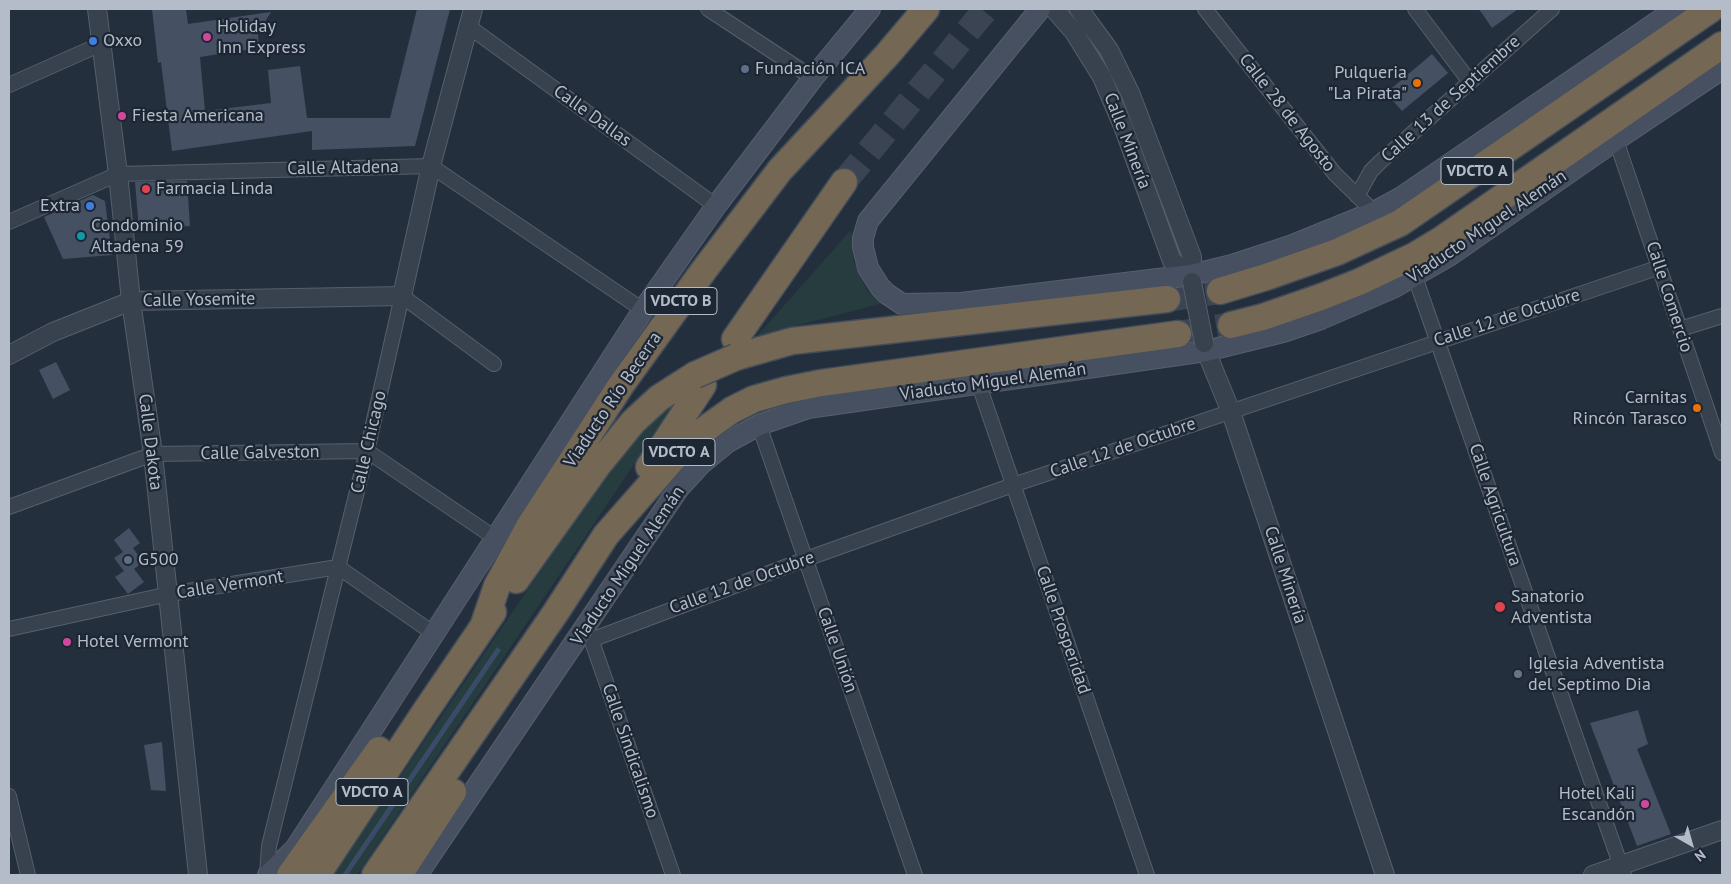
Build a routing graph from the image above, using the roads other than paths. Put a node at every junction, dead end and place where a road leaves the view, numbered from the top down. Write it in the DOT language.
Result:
graph roads {
  1 [pos="96,9"];
  2 [pos="473,9"];
  3 [pos="708,9"];
  4 [pos="870,9"];
  5 [pos="926,9"];
  6 [pos="1040,9"];
  7 [pos="1054,9"];
  8 [pos="1079,9"];
  9 [pos="1205,9"];
  10 [pos="1415,9"];
  11 [pos="1552,9"];
  12 [pos="1676,9"];
  13 [pos="1711,9"];
  14 [pos="468,26"];
  15 [pos="101,44"];
  16 [pos="1722,45"];
  17 [pos="1722,68"];
  18 [pos="813,78"];
  19 [pos="1470,82"];
  20 [pos="9,85"];
  21 [pos="1616,140"];
  22 [pos="431,166"];
  23 [pos="118,174"];
  24 [pos="844,182"];
  25 [pos="1357,196"];
  26 [pos="716,206"];
  27 [pos="1374,212"];
  28 [pos="9,222"];
  29 [pos="1660,267"];
  30 [pos="1415,277"];
  31 [pos="1192,278"];
  32 [pos="1220,291"];
  33 [pos="402,296"];
  34 [pos="1167,299"];
  35 [pos="131,301"];
  36 [pos="954,304"];
  37 [pos="642,310"];
  38 [pos="1722,316"];
  39 [pos="993,319"];
  40 [pos="1231,325"];
  41 [pos="921,327"];
  42 [pos="1680,329"];
  43 [pos="1178,334"];
  44 [pos="1438,341"];
  45 [pos="1205,347"];
  46 [pos="735,348"];
  47 [pos="9,355"];
  48 [pos="494,364"];
  49 [pos="699,380"];
  50 [pos="979,385"];
  51 [pos="1231,412"];
  52 [pos="759,425"];
  53 [pos="367,451"];
  54 [pos="1722,453"];
  55 [pos="153,454"];
  56 [pos="1014,485"];
  57 [pos="9,506"];
  58 [pos="606,535"];
  59 [pos="495,538"];
  60 [pos="806,559"];
  61 [pos="338,567"];
  62 [pos="169,594"];
  63 [pos="556,612"];
  64 [pos="483,627"];
  65 [pos="9,629"];
  66 [pos="433,632"];
  67 [pos="589,633"];
  68 [pos="427,709"];
  69 [pos="9,796"];
  70 [pos="1722,830"];
  71 [pos="1622,870"];
  72 [pos="416,873"];
  73 [pos="28,875"];
  74 [pos="198,875"];
  75 [pos="268,875"];
  76 [pos="290,875"];
  77 [pos="317,875"];
  78 [pos="375,875"];
  79 [pos="673,875"];
  80 [pos="915,875"];
  81 [pos="1147,875"];
  82 [pos="1385,875"];
  83 [pos="1593,875"];
  1 -- 15 [label="street, Calle Dakota"];
  2 -- 14 [label="street, Calle Chicago"];
  3 -- 18 [label="street"];
  4 -- 18 [label="main road"];
  5 -- 64 [label="highway, Viaducto Río Becerra / VDCTO B"];
  6 -- 36 [label="main road"];
  7 -- 31 [label="street, Calle Minería"];
  8 -- 31 [label="street, Calle Minería"];
  9 -- 25 [label="street, Calle 28 de Agosto"];
  10 -- 19 [label="street"];
  11 -- 19 [label="street, Calle 13 de Septiembre"];
  12 -- 27 [label="main road"];
  13 -- 32 [label="highway, VDCTO A"];
  14 -- 22 [label="street, Calle Chicago"];
  14 -- 26 [label="street, Calle Dallas"];
  15 -- 20 [label="street"];
  15 -- 23 [label="street, Calle Dakota"];
  16 -- 40 [label="highway, Viaducto Miguel Alemán / VDCTO A"];
  17 -- 21 [label="main road, Viaducto Miguel Alemán"];
  18 -- 26 [label="main road"];
  19 -- 25 [label="street, Calle 13 de Septiembre"];
  21 -- 29 [label="street, Calle Comercio"];
  21 -- 30 [label="main road, Viaducto Miguel Alemán"];
  22 -- 23 [label="street, Calle Altadena"];
  22 -- 33 [label="street, Calle Chicago"];
  22 -- 37 [label="street"];
  23 -- 28 [label="street, Calle Altadena"];
  23 -- 35 [label="street, Calle Dakota"];
  24 -- 46 [label="highway"];
  25 -- 27 [label="street, Calle 28 de Agosto"];
  26 -- 37 [label="main road"];
  27 -- 31 [label="main road"];
  29 -- 42 [label="street, Calle Comercio"];
  29 -- 44 [label="street, Calle 12 de Octubre"];
  30 -- 44 [label="street, Calle Agricultura"];
  30 -- 45 [label="main road, Viaducto Miguel Alemán"];
  31 -- 36 [label="main road"];
  31 -- 45 [label="street, Calle Minería, bridge"];
  33 -- 35 [label="street, Calle Yosemite"];
  33 -- 48 [label="street"];
  33 -- 53 [label="street, Calle Chicago"];
  34 -- 39 [label="highway, VDCTO A"];
  35 -- 47 [label="street, Calle Yosemite"];
  35 -- 55 [label="street, Calle Dakota"];
  36 -- 39 [label="highway"];
  36 -- 41 [label="highway"];
  37 -- 59 [label="main road"];
  38 -- 42 [label="street"];
  39 -- 41 [label="highway, VDCTO A"];
  41 -- 46 [label="highway, VDCTO A"];
  42 -- 54 [label="street, Calle Comercio"];
  43 -- 58 [label="highway, Viaducto Miguel Alemán / VDCTO A"];
  44 -- 51 [label="street, Calle 12 de Octubre"];
  44 -- 71 [label="street, Calle Agricultura"];
  45 -- 50 [label="main road, Viaducto Miguel Alemán"];
  45 -- 51 [label="street, Calle Minería"];
  46 -- 49 [label="highway, VDCTO A, bridge"];
  49 -- 58 [label="highway"];
  49 -- 64 [label="highway, VDCTO A"];
  50 -- 52 [label="main road, Viaducto Miguel Alemán"];
  50 -- 56 [label="street, Calle Prosperidad"];
  51 -- 56 [label="street, Calle 12 de Octubre"];
  51 -- 82 [label="street, Calle Minería"];
  52 -- 60 [label="street, Calle Unión"];
  52 -- 67 [label="main road, Viaducto Miguel Alemán"];
  53 -- 55 [label="street, Calle Galveston"];
  53 -- 59 [label="street"];
  53 -- 61 [label="street, Calle Chicago"];
  55 -- 57 [label="street, Calle Galveston"];
  55 -- 62 [label="street, Calle Dakota"];
  56 -- 60 [label="street, Calle 12 de Octubre"];
  56 -- 81 [label="street, Calle Prosperidad"];
  58 -- 63 [label="highway, Viaducto Miguel Alemán / VDCTO A"];
  59 -- 66 [label="main road"];
  60 -- 67 [label="street, Calle 12 de Octubre"];
  60 -- 80 [label="street, Calle Unión"];
  61 -- 62 [label="street, Calle Vermont"];
  61 -- 66 [label="street"];
  61 -- 75 [label="street, Calle Chicago"];
  62 -- 65 [label="street, Calle Vermont"];
  62 -- 74 [label="street, Calle Dakota"];
  63 -- 72 [label="highway"];
  63 -- 78 [label="highway, Viaducto Miguel Alemán / VDCTO A"];
  64 -- 68 [label="highway, VDCTO A"];
  66 -- 75 [label="main road"];
  67 -- 72 [label="main road, Viaducto Miguel Alemán"];
  67 -- 79 [label="street, Calle Sindicalismo"];
  68 -- 76 [label="highway"];
  68 -- 77 [label="highway, VDCTO A"];
  69 -- 73 [label="street"];
  70 -- 71 [label="street"];
  71 -- 83 [label="street"];
}
